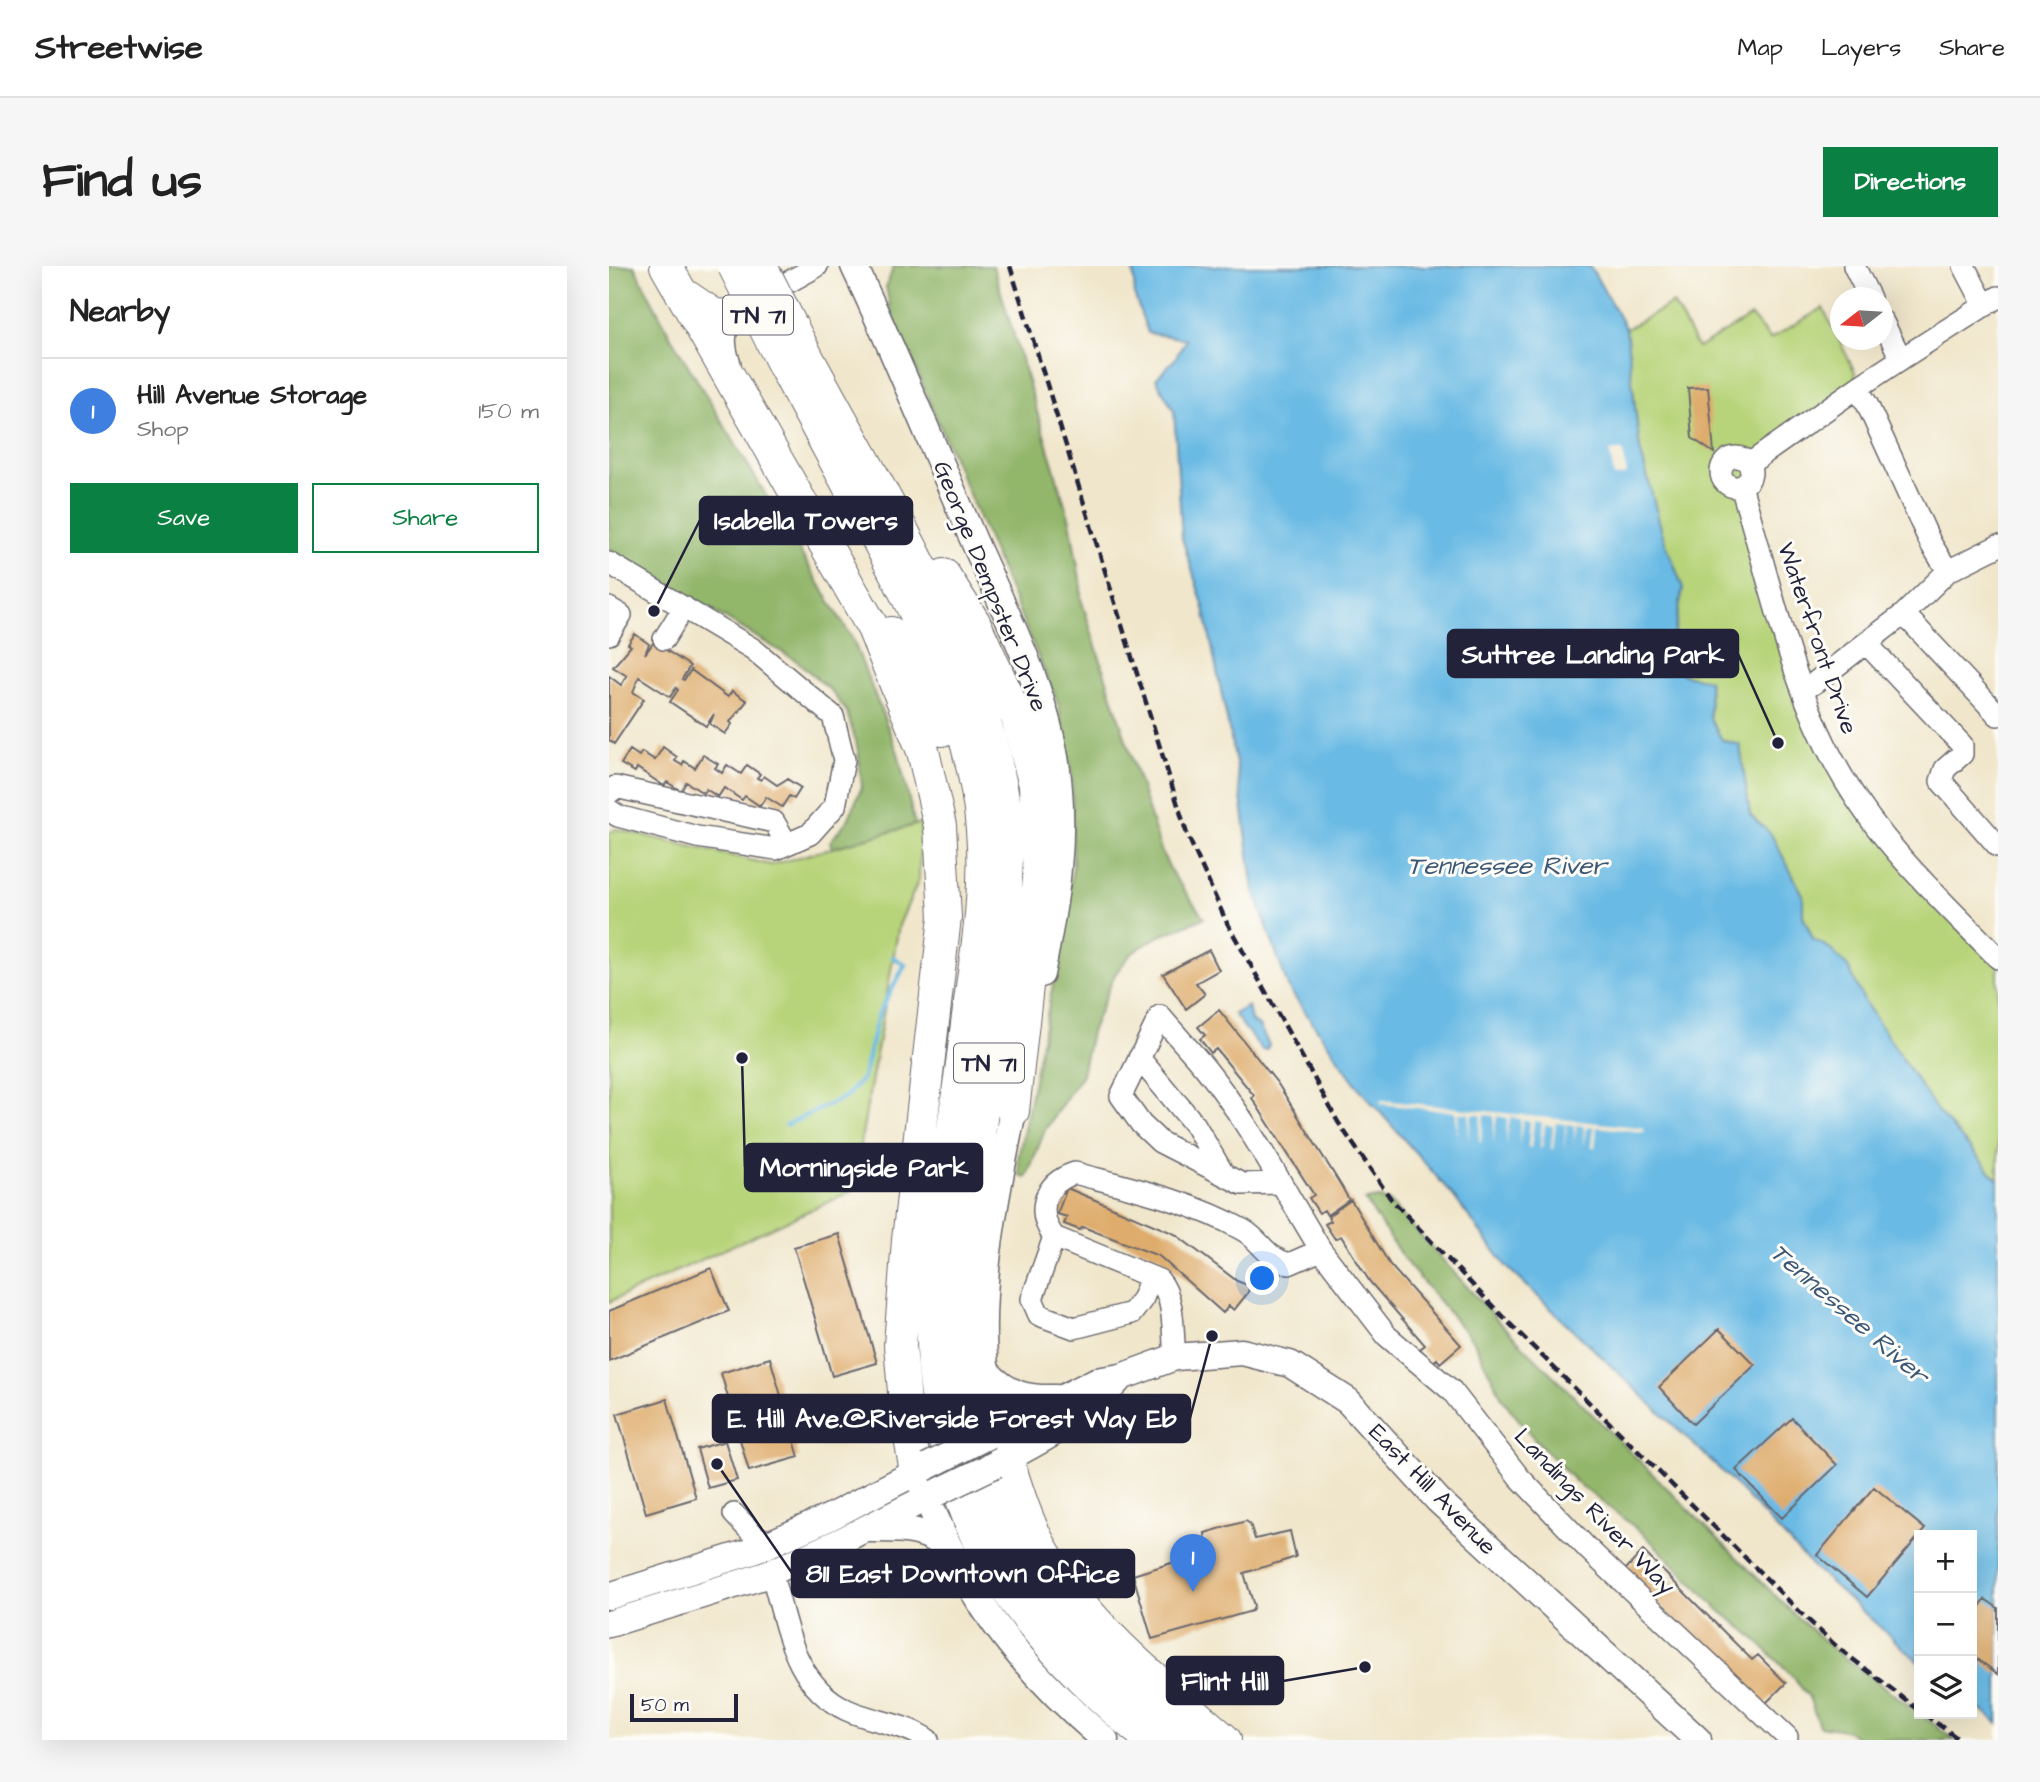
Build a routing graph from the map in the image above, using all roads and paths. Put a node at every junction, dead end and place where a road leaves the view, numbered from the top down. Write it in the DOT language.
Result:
graph roads {
  1 [pos="734,266"];
  2 [pos="761,266"];
  3 [pos="817,266"];
  4 [pos="1854,266"];
  5 [pos="1964,266"];
  6 [pos="861,273"];
  7 [pos="671,278"];
  8 [pos="1864,287"];
  9 [pos="1991,302"];
  10 [pos="735,316"];
  11 [pos="1893,343"];
  12 [pos="793,357"];
  13 [pos="1901,359"];
  14 [pos="1857,388"];
  15 [pos="740,392"];
  16 [pos="826,393"];
  17 [pos="817,530"];
  18 [pos="1998,547"];
  19 [pos="609,563"];
  20 [pos="1948,571"];
  21 [pos="684,607"];
  22 [pos="609,608"];
  23 [pos="1904,614"];
  24 [pos="609,634"];
  25 [pos="664,639"];
  26 [pos="1866,643"];
  27 [pos="1804,688"];
  28 [pos="1998,715"];
  29 [pos="609,793"];
  30 [pos="609,810"];
  31 [pos="787,844"];
  32 [pos="1998,846"];
  33 [pos="980,920"];
  34 [pos="1994,946"];
  35 [pos="1139,1058"];
  36 [pos="1013,1111"];
  37 [pos="1224,1175"];
  38 [pos="1280,1183"];
  39 [pos="1054,1237"];
  40 [pos="1321,1250"];
  41 [pos="1151,1277"];
  42 [pos="1175,1357"];
  43 [pos="987,1373"];
  44 [pos="1121,1377"];
  45 [pos="1062,1398"];
  46 [pos="997,1447"];
  47 [pos="926,1482"];
  48 [pos="865,1528"];
  49 [pos="771,1543"];
  50 [pos="952,1552"];
  51 [pos="731,1558"];
  52 [pos="771,1572"];
  53 [pos="609,1596"];
  54 [pos="609,1624"];
  55 [pos="902,1735"];
  56 [pos="1787,1737"];
  57 [pos="928,1740"];
  58 [pos="1105,1740"];
  59 [pos="1151,1740"];
  60 [pos="1189,1740"];
  61 [pos="1225,1740"];
  62 [pos="1698,1740"];
  1 -- 12 [label="highway, TN 71, bridge"];
  2 -- 12 [label="highway, TN 71, bridge"];
  3 -- 10 [label="street"];
  4 -- 8 [label="street"];
  5 -- 9 [label="street"];
  6 -- 36 [label="main road, George Dempster Drive"];
  7 -- 10 [label="highway"];
  7 -- 15 [label="highway"];
  9 -- 13 [label="street, Waterfront Drive"];
  10 -- 15 [label="street"];
  11 -- 13 [label="street"];
  12 -- 16 [label="highway, TN 71"];
  12 -- 33 [label="highway, TN 71"];
  13 -- 14 [label="street, Waterfront Drive"];
  14 -- 20 [label="street"];
  14 -- 27 [label="street, Waterfront Drive"];
  15 -- 17 [label="highway"];
  16 -- 36 [label="highway"];
  16 -- 60 [label="highway, TN 71"];
  17 -- 33 [label="highway"];
  17 -- 47 [label="highway"];
  18 -- 20 [label="street"];
  19 -- 21 [label="street"];
  20 -- 23 [label="street"];
  21 -- 25 [label="street"];
  21 -- 31 [label="street"];
  22 -- 24 [label="street"];
  23 -- 26 [label="street"];
  23 -- 28 [label="street"];
  26 -- 27 [label="street"];
  26 -- 32 [label="street"];
  27 -- 34 [label="street, Waterfront Drive"];
  29 -- 31 [label="street"];
  30 -- 31 [label="street"];
  33 -- 59 [label="highway, TN 71"];
  35 -- 37 [label="street"];
  35 -- 37 [label="street"];
  35 -- 38 [label="street, Landings River Way"];
  36 -- 43 [label="main road, George Dempster Drive"];
  37 -- 38 [label="street"];
  38 -- 40 [label="street, Landings River Way"];
  39 -- 40 [label="street"];
  39 -- 41 [label="street"];
  39 -- 41 [label="street"];
  40 -- 56 [label="street, Landings River Way"];
  41 -- 42 [label="street"];
  42 -- 44 [label="main road, East Hill Avenue"];
  42 -- 62 [label="main road, East Hill Avenue"];
  43 -- 45 [label="main road"];
  43 -- 46 [label="main road, George Dempster Drive"];
  44 -- 45 [label="main road, East Hill Avenue"];
  44 -- 46 [label="main road, East Hill Avenue"];
  45 -- 46 [label="main road, East Hill Avenue"];
  46 -- 47 [label="main road, East Hill Avenue, bridge"];
  46 -- 61 [label="highway"];
  47 -- 48 [label="main road, East Hill Avenue"];
  47 -- 49 [label="main road, East Hill Avenue"];
  47 -- 50 [label="main road"];
  48 -- 50 [label="main road"];
  48 -- 52 [label="main road, East Hill Avenue"];
  49 -- 51 [label="main road, East Hill Avenue"];
  49 -- 51 [label="street"];
  50 -- 58 [label="main road"];
  51 -- 53 [label="main road, East Hill Avenue"];
  52 -- 54 [label="main road, East Hill Avenue"];
  52 -- 55 [label="street"];
  55 -- 57 [label="street"];
}
